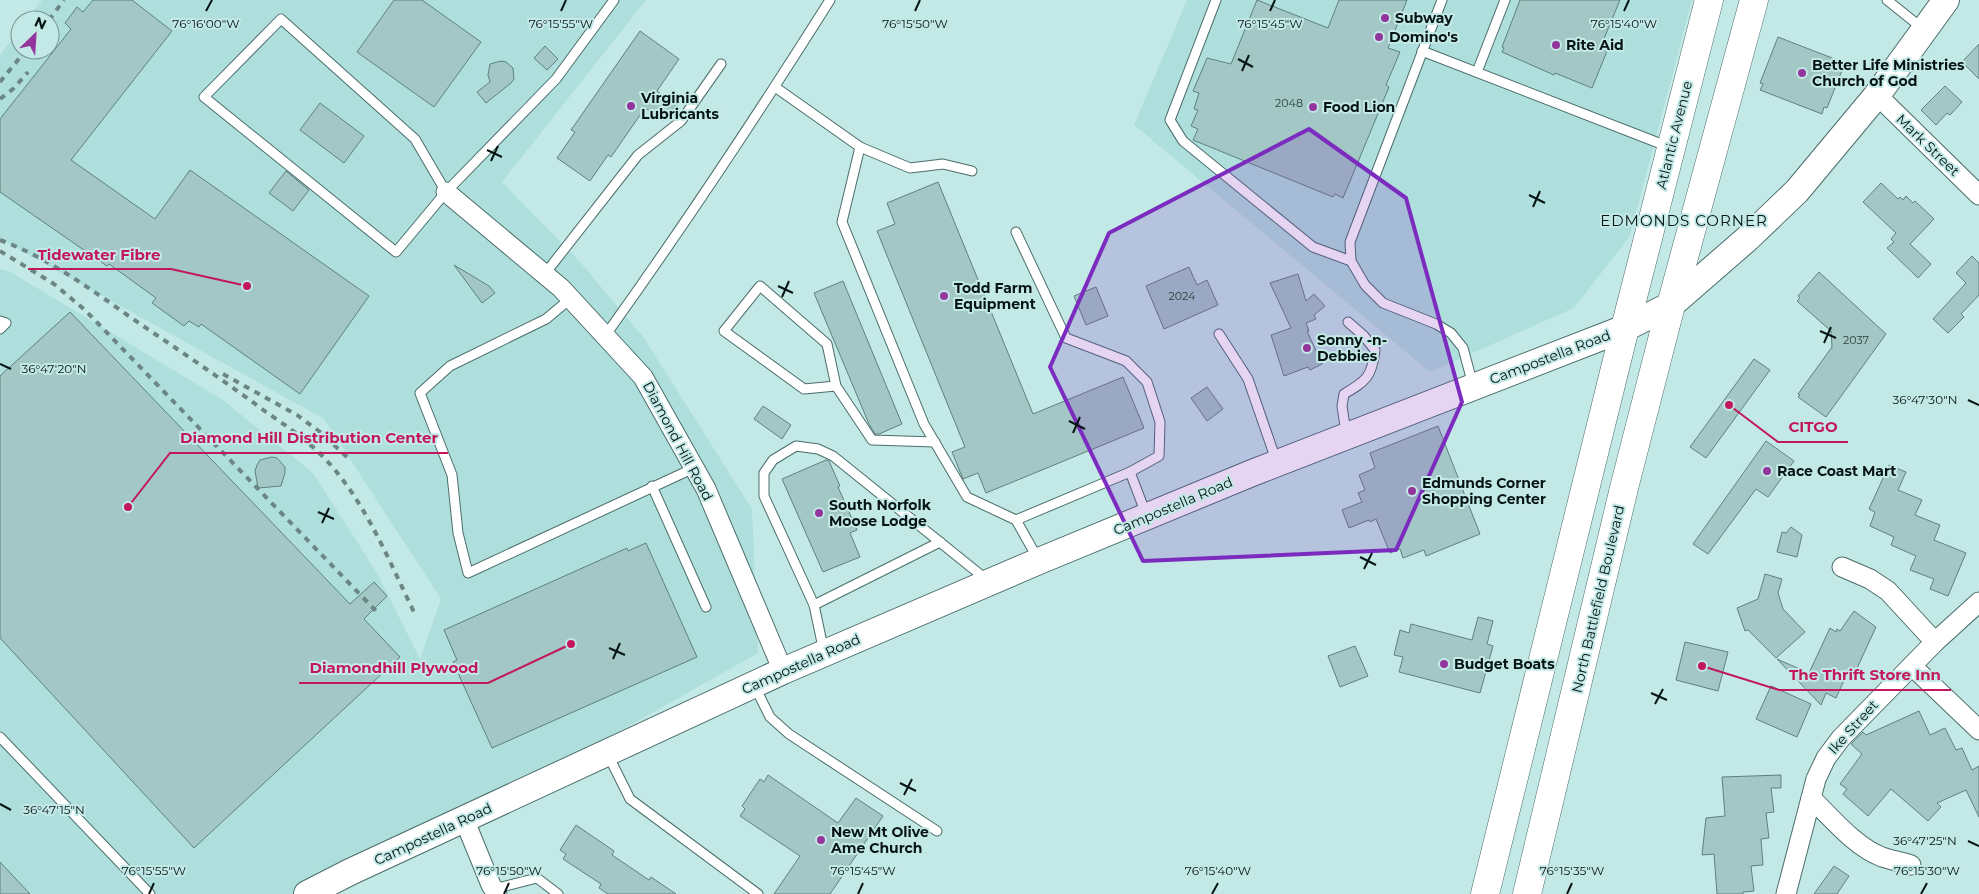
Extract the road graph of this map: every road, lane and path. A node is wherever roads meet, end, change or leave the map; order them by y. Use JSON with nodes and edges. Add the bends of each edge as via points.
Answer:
{"nodes":[{"id":1,"x":614,"y":0,"type":"edge"},
{"id":2,"x":830,"y":0,"type":"edge"},
{"id":3,"x":1216,"y":0,"type":"edge"},
{"id":4,"x":1442,"y":0,"type":"edge"},
{"id":5,"x":1505,"y":0,"type":"edge"},
{"id":6,"x":1708,"y":0,"type":"edge"},
{"id":7,"x":1754,"y":0,"type":"edge"},
{"id":8,"x":1887,"y":0,"type":"edge"},
{"id":9,"x":1946,"y":0,"type":"edge"},
{"id":10,"x":1924,"y":30,"type":"junction"},
{"id":11,"x":1422,"y":51,"type":"junction"},
{"id":12,"x":721,"y":64,"type":"dead end"},
{"id":13,"x":1477,"y":72,"type":"junction"},
{"id":14,"x":775,"y":87,"type":"junction"},
{"id":15,"x":1877,"y":95,"type":"junction"},
{"id":16,"x":860,"y":147,"type":"junction"},
{"id":17,"x":1671,"y":148,"type":"junction"},
{"id":18,"x":972,"y":171,"type":"dead end"},
{"id":19,"x":446,"y":192,"type":"junction"},
{"id":20,"x":1979,"y":194,"type":"edge"},
{"id":21,"x":1016,"y":232,"type":"dead end"},
{"id":22,"x":1351,"y":261,"type":"junction"},
{"id":23,"x":544,"y":275,"type":"junction"},
{"id":24,"x":570,"y":299,"type":"junction"},
{"id":25,"x":1671,"y":305,"type":"junction"},
{"id":26,"x":0,"y":321,"type":"edge"},
{"id":27,"x":1348,"y":322,"type":"dead end"},
{"id":28,"x":1625,"y":328,"type":"junction"},
{"id":29,"x":0,"y":329,"type":"edge"},
{"id":30,"x":1218,"y":334,"type":"dead end"},
{"id":31,"x":605,"y":336,"type":"junction"},
{"id":32,"x":836,"y":386,"type":"junction"},
{"id":33,"x":1474,"y":387,"type":"junction"},
{"id":34,"x":1347,"y":436,"type":"junction"},
{"id":35,"x":935,"y":442,"type":"junction"},
{"id":36,"x":1276,"y":463,"type":"junction"},
{"id":37,"x":694,"y":468,"type":"junction"},
{"id":38,"x":1130,"y":472,"type":"junction"},
{"id":39,"x":652,"y":486,"type":"junction"},
{"id":40,"x":1147,"y":517,"type":"junction"},
{"id":41,"x":1016,"y":520,"type":"junction"},
{"id":42,"x":940,"y":542,"type":"junction"},
{"id":43,"x":1039,"y":561,"type":"junction"},
{"id":44,"x":1842,"y":567,"type":"dead end"},
{"id":45,"x":991,"y":583,"type":"junction"},
{"id":46,"x":1979,"y":602,"type":"edge"},
{"id":47,"x":814,"y":605,"type":"junction"},
{"id":48,"x":706,"y":607,"type":"dead end"},
{"id":49,"x":1935,"y":642,"type":"junction"},
{"id":50,"x":824,"y":654,"type":"junction"},
{"id":51,"x":1912,"y":666,"type":"junction"},
{"id":52,"x":782,"y":671,"type":"junction"},
{"id":53,"x":753,"y":685,"type":"junction"},
{"id":54,"x":1979,"y":730,"type":"edge"},
{"id":55,"x":0,"y":737,"type":"edge"},
{"id":56,"x":607,"y":753,"type":"junction"},
{"id":57,"x":1811,"y":798,"type":"junction"},
{"id":58,"x":464,"y":819,"type":"junction"},
{"id":59,"x":937,"y":831,"type":"dead end"},
{"id":60,"x":1911,"y":865,"type":"dead end"},
{"id":61,"x":496,"y":892,"type":"edge"},
{"id":62,"x":150,"y":894,"type":"edge"},
{"id":63,"x":307,"y":894,"type":"edge"},
{"id":64,"x":558,"y":894,"type":"edge"},
{"id":65,"x":758,"y":894,"type":"edge"},
{"id":66,"x":1485,"y":894,"type":"edge"},
{"id":67,"x":1527,"y":894,"type":"edge"},
{"id":68,"x":1786,"y":894,"type":"edge"}],
"edges":[{"from":1,"to":19,"type":"lane","via":[[556,79]]},
{"from":2,"to":14,"type":"lane"},
{"from":3,"to":22,"type":"lane","via":[[1170,120],[1183,141],[1312,247]]},
{"from":4,"to":11,"type":"lane"},
{"from":5,"to":13,"type":"lane"},
{"from":6,"to":17,"type":"main road","name":"Atlantic Avenue"},
{"from":7,"to":25,"type":"main road"},
{"from":8,"to":10,"type":"lane"},
{"from":9,"to":10,"type":"main road","name":"Campostella Road"},
{"from":10,"to":15,"type":"main road","name":"Campostella Road"},
{"from":11,"to":13,"type":"lane"},
{"from":11,"to":22,"type":"lane","via":[[1350,242]]},
{"from":12,"to":23,"type":"lane","via":[[681,121],[638,155]]},
{"from":13,"to":17,"type":"lane"},
{"from":14,"to":16,"type":"lane"},
{"from":14,"to":31,"type":"lane"},
{"from":15,"to":20,"type":"street","name":"Mark Street"},
{"from":15,"to":25,"type":"main road","name":"Campostella Road","via":[[1797,191]]},
{"from":16,"to":18,"type":"lane","via":[[910,168],[943,164]]},
{"from":16,"to":35,"type":"lane","via":[[842,222],[924,424]]},
{"from":17,"to":28,"type":"main road","name":"Atlantic Avenue"},
{"from":19,"to":19,"type":"lane","via":[[396,252],[204,97],[281,18],[415,138]]},
{"from":19,"to":23,"type":"street","name":"Diamond Hill Road"},
{"from":21,"to":38,"type":"lane","via":[[1066,338],[1126,361],[1147,382],[1160,422],[1159,456]]},
{"from":22,"to":33,"type":"lane","via":[[1365,285],[1383,303],[1451,333],[1463,348]]},
{"from":23,"to":24,"type":"street","name":"Diamond Hill Road"},
{"from":24,"to":31,"type":"street","name":"Diamond Hill Road"},
{"from":24,"to":39,"type":"lane","via":[[546,319],[450,366],[420,393],[452,475],[458,533],[468,573]]},
{"from":25,"to":28,"type":"main road","name":"Campostella Road"},
{"from":25,"to":67,"type":"main road","name":"North Battlefield Boulevard"},
{"from":26,"to":29,"type":"lane","via":[[6,323]]},
{"from":27,"to":34,"type":"lane","via":[[1375,350],[1373,368],[1362,383],[1344,394],[1342,406]]},
{"from":28,"to":33,"type":"main road","name":"Campostella Road"},
{"from":28,"to":66,"type":"main road"},
{"from":30,"to":36,"type":"lane","via":[[1248,379]]},
{"from":31,"to":37,"type":"street","name":"Diamond Hill Road","via":[[643,377]]},
{"from":32,"to":32,"type":"lane","via":[[827,344],[760,286],[724,331],[804,389]]},
{"from":32,"to":35,"type":"lane","via":[[872,440]]},
{"from":33,"to":34,"type":"main road","name":"Campostella Road"},
{"from":34,"to":36,"type":"main road","name":"Campostella Road"},
{"from":35,"to":41,"type":"lane","via":[[967,497]]},
{"from":36,"to":40,"type":"main road","name":"Campostella Road"},
{"from":37,"to":39,"type":"lane"},
{"from":37,"to":52,"type":"street","name":"Diamond Hill Road"},
{"from":38,"to":40,"type":"lane"},
{"from":38,"to":41,"type":"lane"},
{"from":39,"to":48,"type":"lane"},
{"from":40,"to":43,"type":"main road","name":"Campostella Road"},
{"from":41,"to":43,"type":"lane"},
{"from":42,"to":45,"type":"lane"},
{"from":42,"to":47,"type":"lane"},
{"from":42,"to":47,"type":"lane","via":[[833,456],[818,448],[796,446],[769,466],[764,474],[764,496]]},
{"from":43,"to":45,"type":"main road","name":"Campostella Road"},
{"from":44,"to":49,"type":"street","via":[[1888,591]]},
{"from":45,"to":50,"type":"main road","name":"Campostella Road"},
{"from":46,"to":49,"type":"street","name":"Ike Street"},
{"from":47,"to":50,"type":"lane"},
{"from":49,"to":51,"type":"street","name":"Ike Street"},
{"from":50,"to":52,"type":"main road","name":"Campostella Road"},
{"from":51,"to":54,"type":"street"},
{"from":51,"to":57,"type":"street","name":"Ike Street","via":[[1832,748],[1820,768]]},
{"from":52,"to":53,"type":"main road","name":"Campostella Road"},
{"from":53,"to":56,"type":"main road","name":"Campostella Road"},
{"from":53,"to":59,"type":"lane","via":[[770,717],[789,734]]},
{"from":55,"to":62,"type":"lane"},
{"from":56,"to":58,"type":"main road","name":"Campostella Road"},
{"from":56,"to":65,"type":"lane","via":[[630,799]]},
{"from":57,"to":60,"type":"street","via":[[1868,850]]},
{"from":57,"to":68,"type":"street","name":"Ike Street"},
{"from":58,"to":61,"type":"street"},
{"from":58,"to":63,"type":"main road","name":"Campostella Road"},
{"from":61,"to":64,"type":"lane","via":[[537,878]]}]}
